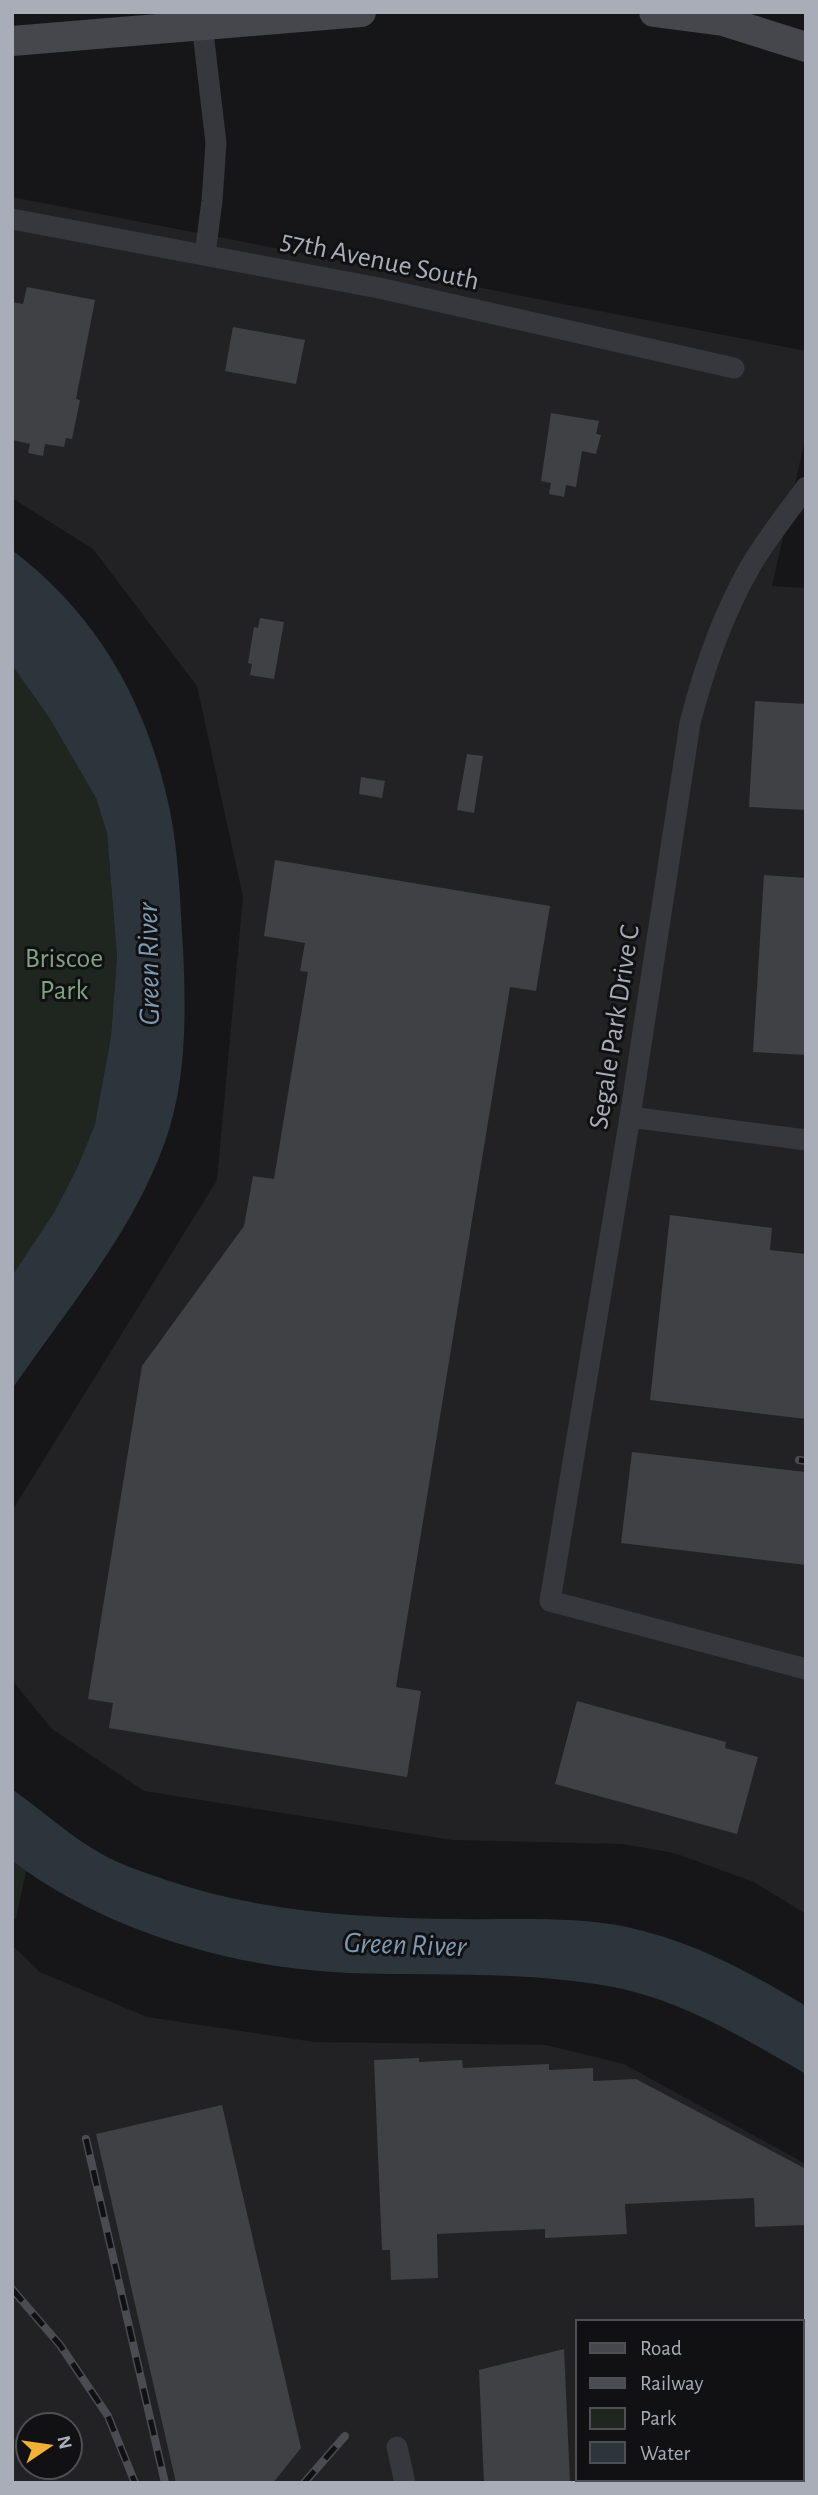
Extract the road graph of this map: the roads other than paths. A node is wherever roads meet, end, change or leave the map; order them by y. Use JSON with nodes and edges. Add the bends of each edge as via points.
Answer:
{"nodes":[{"id":1,"x":361,"y":12,"type":"edge"},
{"id":2,"x":654,"y":12,"type":"edge"},
{"id":3,"x":202,"y":24,"type":"junction"},
{"id":4,"x":13,"y":39,"type":"edge"},
{"id":5,"x":806,"y":47,"type":"edge"},
{"id":6,"x":12,"y":219,"type":"edge"},
{"id":7,"x":205,"y":254,"type":"junction"},
{"id":8,"x":734,"y":368,"type":"dead end"},
{"id":9,"x":806,"y":487,"type":"edge"},
{"id":10,"x":630,"y":1117,"type":"junction"},
{"id":11,"x":806,"y":1140,"type":"edge"},
{"id":12,"x":806,"y":1669,"type":"edge"},
{"id":13,"x":397,"y":2447,"type":"dead end"},
{"id":14,"x":405,"y":2483,"type":"edge"}],
"edges":[{"from":1,"to":3,"type":"main road"},
{"from":2,"to":5,"type":"main road","via":[[723,21]]},
{"from":3,"to":4,"type":"main road"},
{"from":3,"to":7,"type":"street","via":[[216,143]]},
{"from":6,"to":7,"type":"street","name":"57th Avenue South"},
{"from":7,"to":8,"type":"street","name":"57th Avenue South"},
{"from":9,"to":10,"type":"street","name":"Segale Park Drive C","via":[[751,565],[703,671],[690,723]]},
{"from":10,"to":11,"type":"street"},
{"from":10,"to":12,"type":"street","name":"Segale Park Drive C","via":[[550,1601]]},
{"from":13,"to":14,"type":"street"}]}
